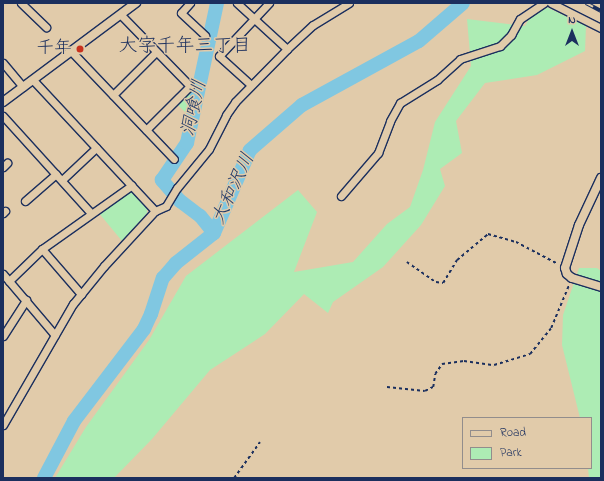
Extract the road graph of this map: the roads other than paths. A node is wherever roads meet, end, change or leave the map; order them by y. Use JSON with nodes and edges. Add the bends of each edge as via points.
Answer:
{"nodes":[{"id":1,"x":21,"y":3,"type":"edge"},
{"id":2,"x":136,"y":3,"type":"edge"},
{"id":3,"x":190,"y":3,"type":"edge"},
{"id":4,"x":237,"y":3,"type":"edge"},
{"id":5,"x":269,"y":3,"type":"edge"},
{"id":6,"x":349,"y":3,"type":"edge"},
{"id":7,"x":544,"y":3,"type":"edge"},
{"id":8,"x":551,"y":3,"type":"edge"},
{"id":9,"x":121,"y":15,"type":"junction"},
{"id":10,"x":255,"y":18,"type":"junction"},
{"id":11,"x":46,"y":27,"type":"dead end"},
{"id":12,"x":601,"y":28,"type":"edge"},
{"id":13,"x":206,"y":35,"type":"dead end"},
{"id":14,"x":286,"y":49,"type":"junction"},
{"id":15,"x":71,"y":51,"type":"junction"},
{"id":16,"x":156,"y":52,"type":"junction"},
{"id":17,"x":3,"y":63,"type":"edge"},
{"id":18,"x":33,"y":80,"type":"junction"},
{"id":19,"x":251,"y":85,"type":"junction"},
{"id":20,"x":23,"y":87,"type":"junction"},
{"id":21,"x":114,"y":95,"type":"junction"},
{"id":22,"x":3,"y":102,"type":"edge"},
{"id":23,"x":3,"y":116,"type":"edge"},
{"id":24,"x":146,"y":130,"type":"junction"},
{"id":25,"x":96,"y":148,"type":"junction"},
{"id":26,"x":174,"y":159,"type":"dead end"},
{"id":27,"x":56,"y":174,"type":"junction"},
{"id":28,"x":601,"y":178,"type":"edge"},
{"id":29,"x":62,"y":180,"type":"junction"},
{"id":30,"x":132,"y":185,"type":"junction"},
{"id":31,"x":341,"y":196,"type":"dead end"},
{"id":32,"x":25,"y":201,"type":"dead end"},
{"id":33,"x":156,"y":211,"type":"junction"},
{"id":34,"x":91,"y":213,"type":"junction"},
{"id":35,"x":42,"y":249,"type":"junction"},
{"id":36,"x":3,"y":274,"type":"edge"},
{"id":37,"x":9,"y":281,"type":"junction"},
{"id":38,"x":601,"y":287,"type":"edge"},
{"id":39,"x":81,"y":294,"type":"junction"},
{"id":40,"x":26,"y":300,"type":"junction"},
{"id":41,"x":55,"y":335,"type":"junction"},
{"id":42,"x":3,"y":336,"type":"edge"},
{"id":43,"x":3,"y":425,"type":"edge"}],
"edges":[{"from":1,"to":11,"type":"street"},
{"from":2,"to":9,"type":"street"},
{"from":3,"to":13,"type":"street","via":[[182,13]]},
{"from":4,"to":10,"type":"street"},
{"from":5,"to":10,"type":"street"},
{"from":6,"to":14,"type":"street","via":[[312,25]]},
{"from":7,"to":31,"type":"street","via":[[520,19],[511,35],[500,46],[460,59],[437,80],[400,103],[378,153]]},
{"from":8,"to":12,"type":"street"},
{"from":9,"to":15,"type":"street"},
{"from":9,"to":16,"type":"street"},
{"from":10,"to":14,"type":"street"},
{"from":10,"to":19,"type":"street","via":[[219,56]]},
{"from":14,"to":19,"type":"street"},
{"from":15,"to":18,"type":"street"},
{"from":15,"to":21,"type":"street"},
{"from":16,"to":21,"type":"street"},
{"from":16,"to":24,"type":"street","via":[[190,86]]},
{"from":17,"to":20,"type":"street"},
{"from":18,"to":20,"type":"street"},
{"from":18,"to":25,"type":"street"},
{"from":19,"to":33,"type":"street","via":[[226,115],[209,149],[177,188],[166,206]]},
{"from":20,"to":22,"type":"street"},
{"from":21,"to":24,"type":"street"},
{"from":23,"to":27,"type":"street"},
{"from":24,"to":26,"type":"street"},
{"from":25,"to":29,"type":"street"},
{"from":25,"to":30,"type":"street"},
{"from":27,"to":29,"type":"street"},
{"from":27,"to":32,"type":"street"},
{"from":28,"to":38,"type":"street","via":[[579,225],[565,268],[572,278]]},
{"from":29,"to":34,"type":"street"},
{"from":30,"to":33,"type":"street"},
{"from":30,"to":34,"type":"street"},
{"from":33,"to":39,"type":"street"},
{"from":34,"to":35,"type":"street"},
{"from":35,"to":37,"type":"street"},
{"from":35,"to":39,"type":"street"},
{"from":36,"to":37,"type":"street"},
{"from":37,"to":40,"type":"street"},
{"from":39,"to":41,"type":"street"},
{"from":40,"to":41,"type":"street"},
{"from":40,"to":42,"type":"street"},
{"from":41,"to":43,"type":"street"}]}
